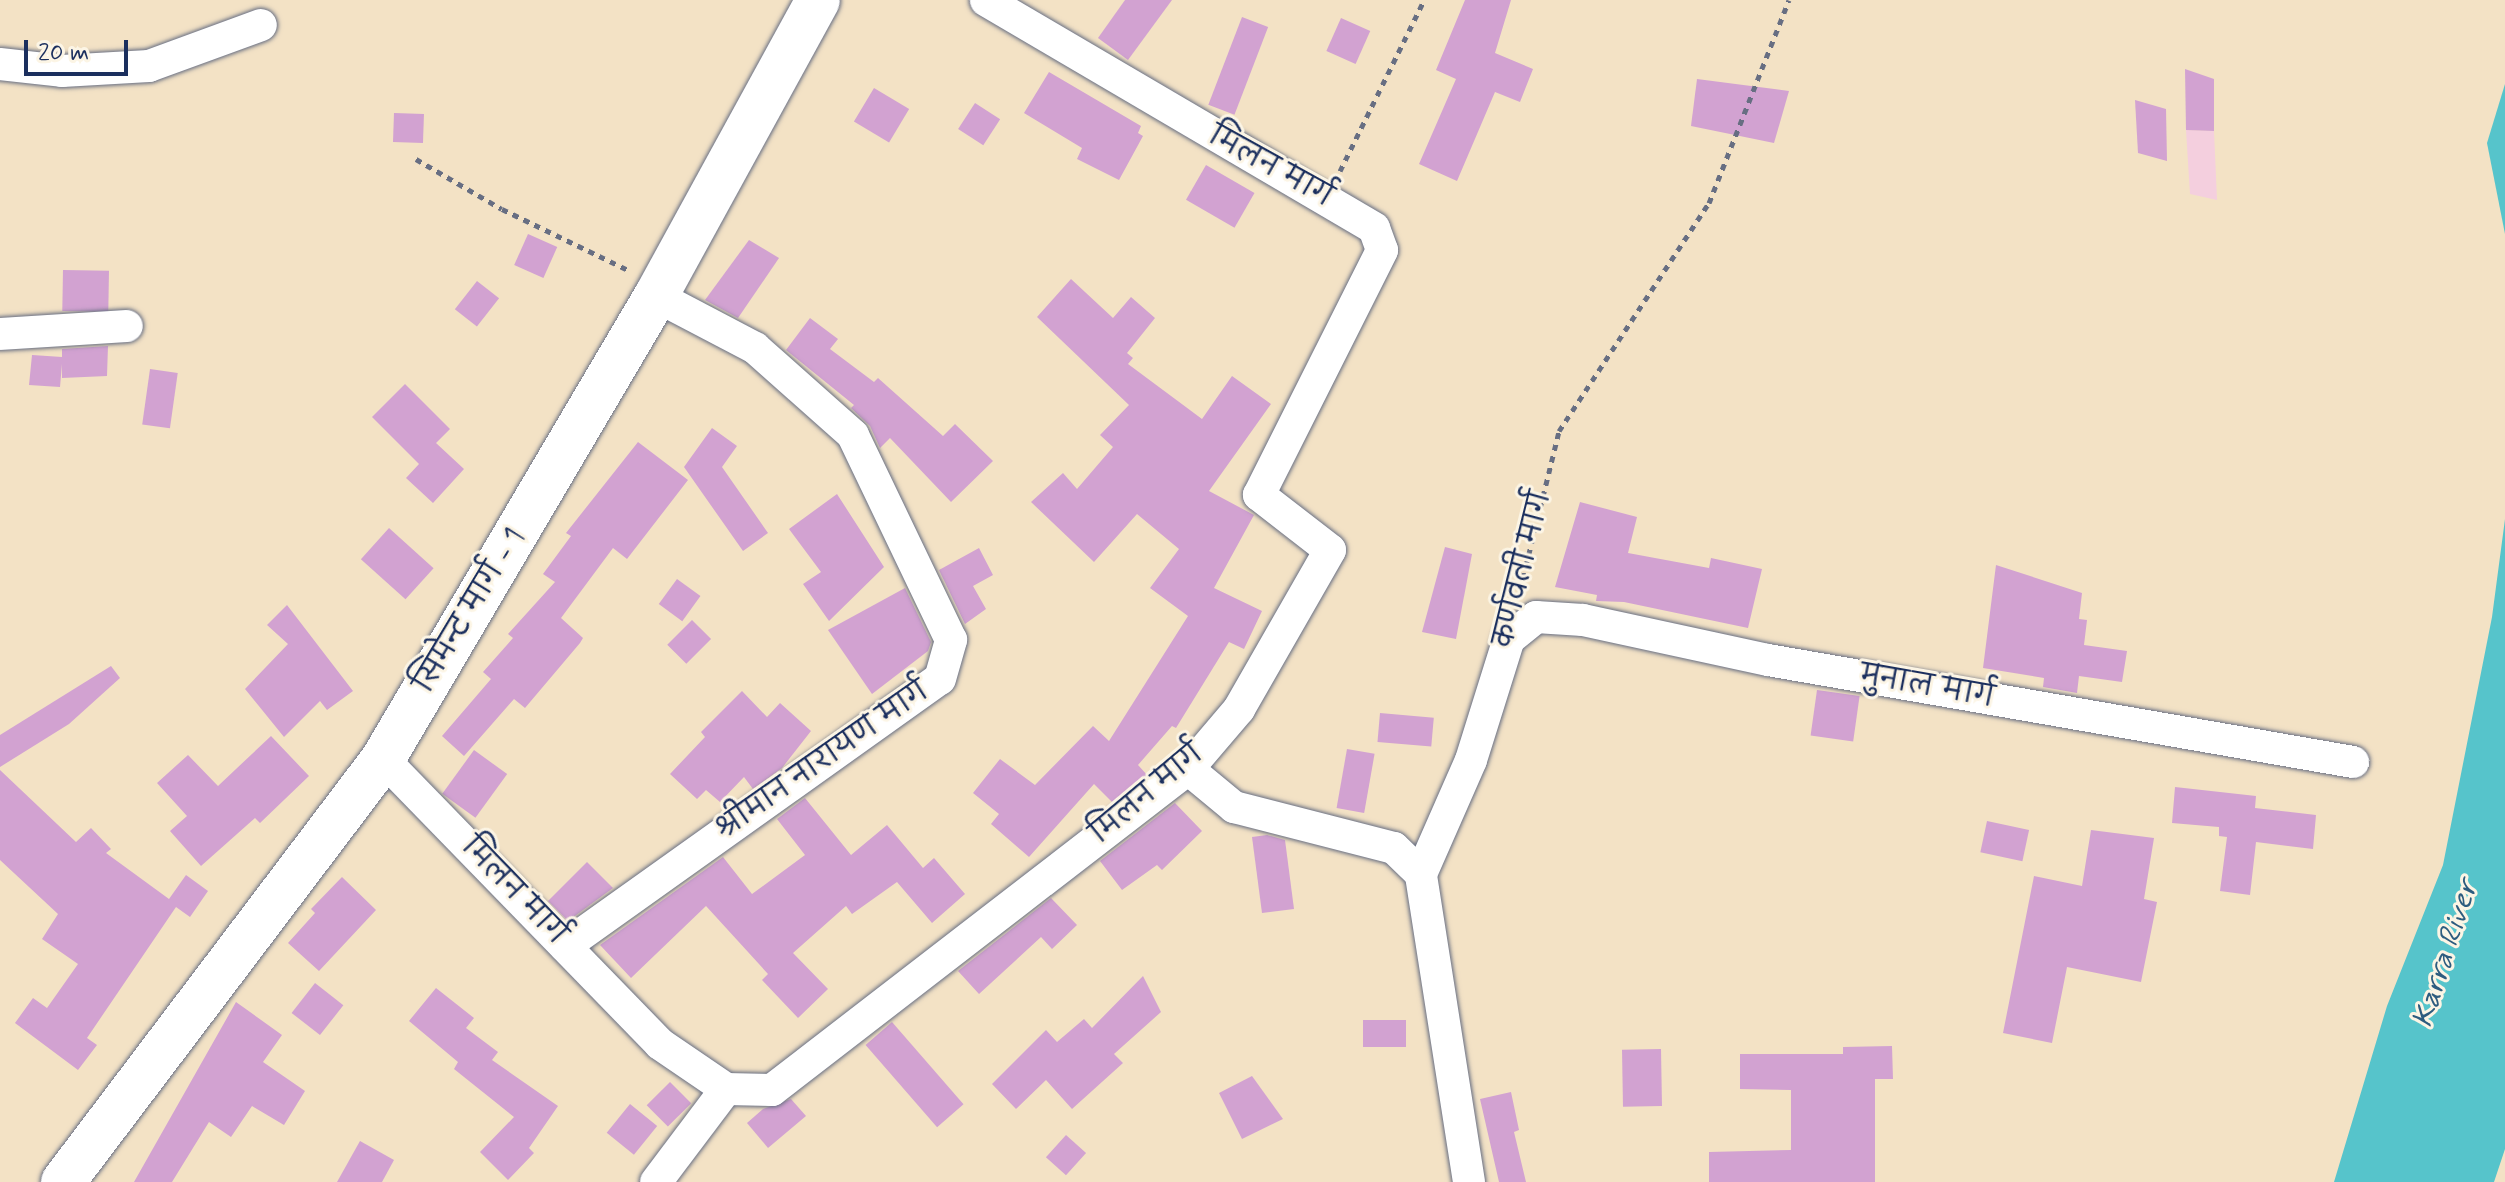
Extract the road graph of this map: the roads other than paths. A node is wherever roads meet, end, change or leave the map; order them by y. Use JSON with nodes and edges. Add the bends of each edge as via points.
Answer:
{"nodes":[{"id":1,"x":818,"y":0,"type":"edge"},
{"id":2,"x":986,"y":0,"type":"edge"},
{"id":3,"x":261,"y":25,"type":"dead end"},
{"id":4,"x":0,"y":64,"type":"edge"},
{"id":5,"x":659,"y":291,"type":"junction"},
{"id":6,"x":127,"y":326,"type":"dead end"},
{"id":7,"x":0,"y":334,"type":"edge"},
{"id":8,"x":1509,"y":639,"type":"joint"},
{"id":9,"x":383,"y":759,"type":"junction"},
{"id":10,"x":2353,"y":762,"type":"dead end"},
{"id":11,"x":1188,"y":769,"type":"junction"},
{"id":12,"x":1421,"y":874,"type":"junction"},
{"id":13,"x":565,"y":946,"type":"junction"},
{"id":14,"x":726,"y":1089,"type":"junction"},
{"id":15,"x":63,"y":1182,"type":"edge"},
{"id":16,"x":656,"y":1182,"type":"edge"},
{"id":17,"x":1469,"y":1182,"type":"edge"}],
"edges":[{"from":1,"to":5,"type":"street","name":"सिमेन्ट मार्ग - 1"},
{"from":2,"to":11,"type":"street","name":"मिलन मार्ग","via":[[1374,228],[1382,250],[1259,495],[1330,550],[1239,709]]},
{"from":3,"to":4,"type":"street","via":[[149,66],[62,71]]},
{"from":5,"to":9,"type":"street","name":"सिमेन्ट मार्ग - 1"},
{"from":5,"to":13,"type":"street","name":"श्रीमान नारायण मार्ग","via":[[755,348],[853,435],[951,640],[940,679]]},
{"from":6,"to":7,"type":"street"},
{"from":8,"to":10,"type":"street","name":"मुनाल मार्ग","via":[[1536,617],[1583,620],[1768,660]]},
{"from":8,"to":12,"type":"street","name":"कर्णवती मार्ग","via":[[1471,760]]},
{"from":9,"to":13,"type":"street","name":"मिलन मार्ग"},
{"from":9,"to":15,"type":"street","name":"सिमेन्ट मार्ग - 1"},
{"from":11,"to":12,"type":"street","via":[[1234,807],[1394,848]]},
{"from":11,"to":14,"type":"street","name":"मिलन मार्ग","via":[[772,1090]]},
{"from":12,"to":17,"type":"street"},
{"from":13,"to":14,"type":"street","name":"मिलन मार्ग","via":[[660,1044]]},
{"from":14,"to":16,"type":"street"}]}
